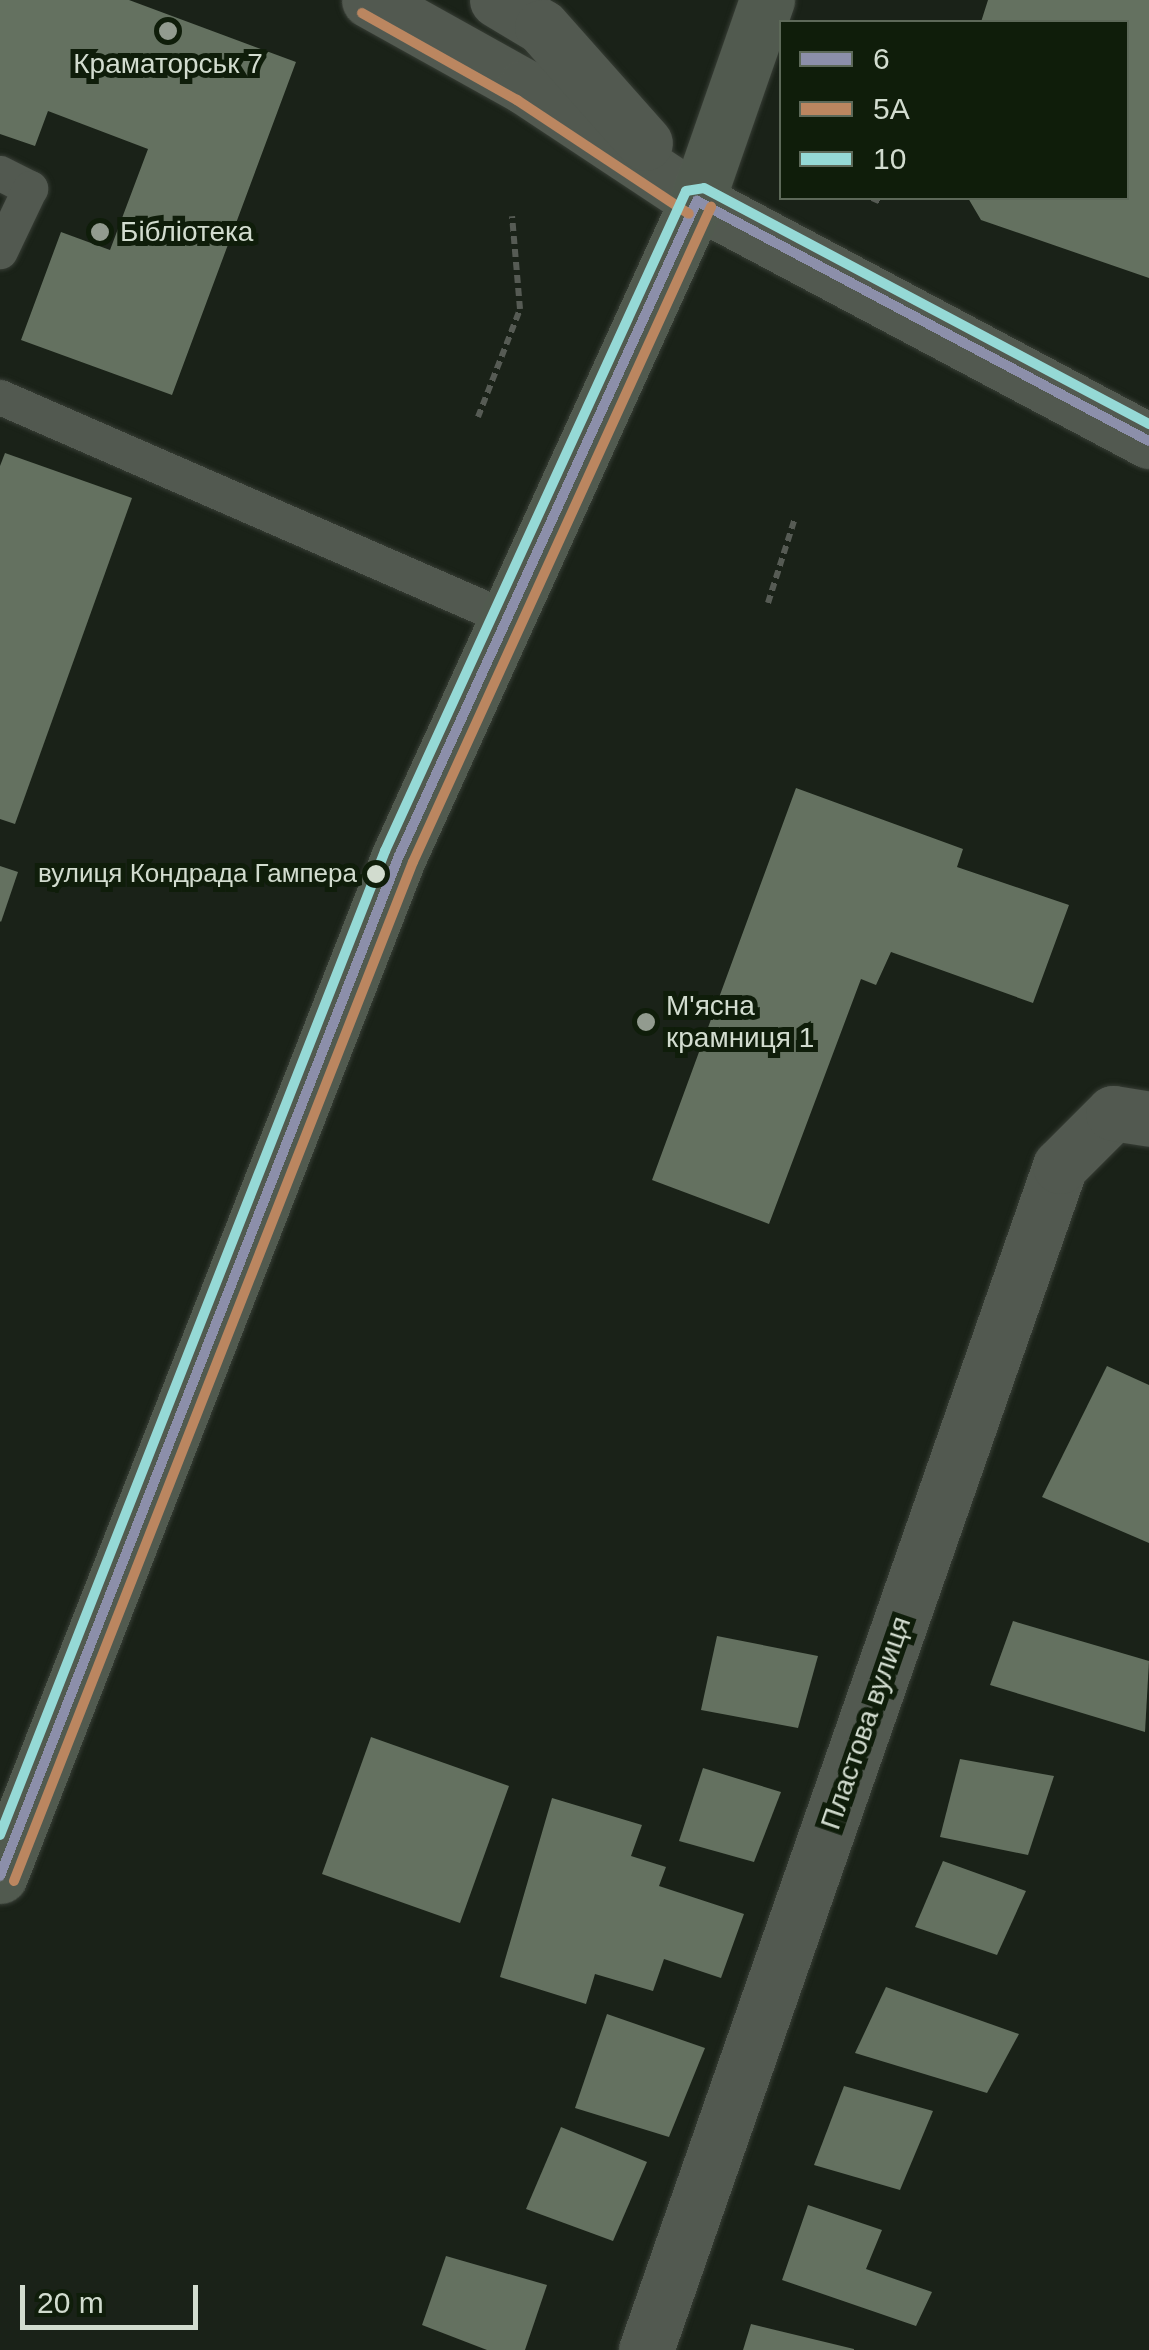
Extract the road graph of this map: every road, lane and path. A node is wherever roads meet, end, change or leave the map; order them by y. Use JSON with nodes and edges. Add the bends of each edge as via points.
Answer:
{"nodes":[{"id":1,"x":369,"y":0,"type":"edge"},
{"id":2,"x":497,"y":0,"type":"edge"},
{"id":3,"x":767,"y":0,"type":"edge"},
{"id":4,"x":0,"y":173,"type":"edge"},
{"id":5,"x":878,"y":200,"type":"edge"},
{"id":6,"x":697,"y":201,"type":"junction"},
{"id":7,"x":883,"y":202,"type":"dead end"},
{"id":8,"x":512,"y":216,"type":"dead end"},
{"id":9,"x":0,"y":250,"type":"edge"},
{"id":10,"x":0,"y":397,"type":"edge"},
{"id":11,"x":478,"y":417,"type":"dead end"},
{"id":12,"x":1149,"y":441,"type":"edge"},
{"id":13,"x":794,"y":518,"type":"dead end"},
{"id":14,"x":768,"y":603,"type":"dead end"},
{"id":15,"x":508,"y":618,"type":"junction"},
{"id":16,"x":1131,"y":1116,"type":"edge"},
{"id":17,"x":0,"y":1876,"type":"edge"},
{"id":18,"x":646,"y":2350,"type":"edge"}],
"edges":[{"from":1,"to":6,"type":"street","via":[[525,87]]},
{"from":2,"to":6,"type":"street","via":[[542,27]]},
{"from":3,"to":6,"type":"main road"},
{"from":4,"to":9,"type":"lane","via":[[30,188]]},
{"from":5,"to":7,"type":"path"},
{"from":6,"to":12,"type":"street"},
{"from":6,"to":15,"type":"main road"},
{"from":8,"to":11,"type":"path","via":[[520,310]]},
{"from":10,"to":15,"type":"lane"},
{"from":13,"to":14,"type":"path"},
{"from":15,"to":17,"type":"main road","via":[[399,856]]},
{"from":16,"to":18,"type":"street","name":"Пластова вулиця","via":[[1060,1166]]}]}
